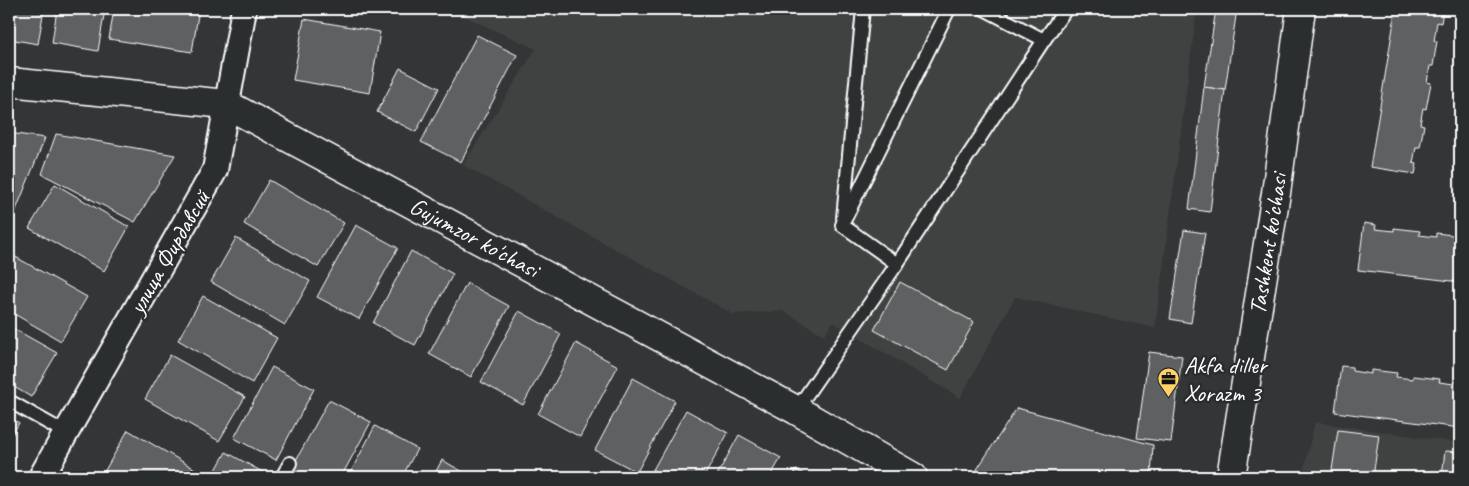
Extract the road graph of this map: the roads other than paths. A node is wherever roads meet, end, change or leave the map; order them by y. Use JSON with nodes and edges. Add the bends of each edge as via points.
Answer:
{"nodes":[{"id":1,"x":244,"y":9,"type":"edge"},
{"id":2,"x":863,"y":9,"type":"edge"},
{"id":3,"x":949,"y":9,"type":"edge"},
{"id":4,"x":984,"y":9,"type":"edge"},
{"id":5,"x":1066,"y":9,"type":"edge"},
{"id":6,"x":1301,"y":9,"type":"edge"},
{"id":7,"x":1044,"y":40,"type":"junction"},
{"id":8,"x":9,"y":82,"type":"edge"},
{"id":9,"x":226,"y":104,"type":"junction"},
{"id":10,"x":842,"y":225,"type":"junction"},
{"id":11,"x":897,"y":264,"type":"junction"},
{"id":12,"x":9,"y":401,"type":"edge"},
{"id":13,"x":796,"y":410,"type":"junction"},
{"id":14,"x":66,"y":433,"type":"junction"},
{"id":15,"x":290,"y":463,"type":"dead end"},
{"id":16,"x":43,"y":477,"type":"edge"},
{"id":17,"x":282,"y":477,"type":"edge"},
{"id":18,"x":913,"y":477,"type":"edge"},
{"id":19,"x":1231,"y":477,"type":"edge"}],
"edges":[{"from":1,"to":9,"type":"street","name":"улица Фирдавсий"},
{"from":2,"to":10,"type":"lane"},
{"from":3,"to":10,"type":"lane"},
{"from":4,"to":7,"type":"lane"},
{"from":5,"to":7,"type":"lane"},
{"from":6,"to":19,"type":"street","name":"Tashkent ko'chasi"},
{"from":7,"to":11,"type":"lane"},
{"from":8,"to":9,"type":"street","name":"Gujumzor ko'chasi"},
{"from":9,"to":13,"type":"street","name":"Gujumzor ko'chasi"},
{"from":9,"to":14,"type":"street","name":"улица Фирдавсий","via":[[215,170]]},
{"from":10,"to":11,"type":"lane"},
{"from":11,"to":13,"type":"lane"},
{"from":12,"to":14,"type":"lane"},
{"from":13,"to":18,"type":"street","name":"Gujumzor ko'chasi"},
{"from":14,"to":16,"type":"street","name":"улица Фирдавсий"},
{"from":15,"to":17,"type":"lane"}]}
